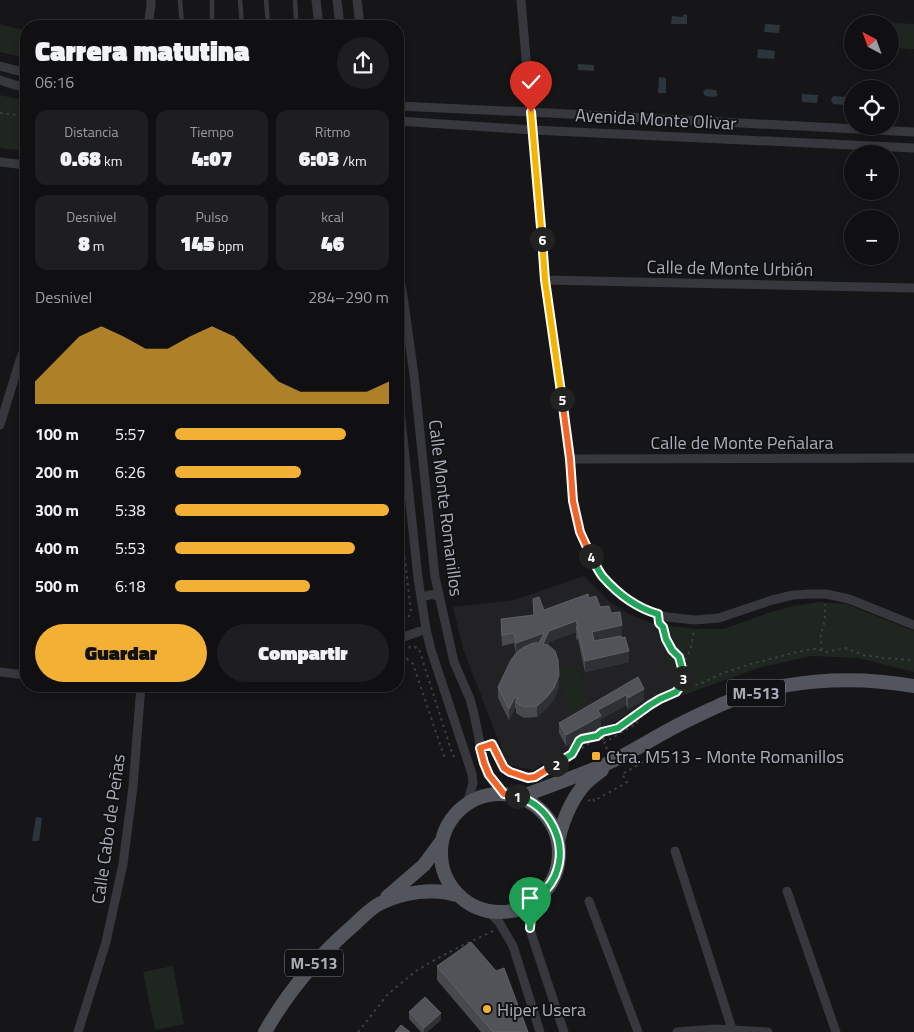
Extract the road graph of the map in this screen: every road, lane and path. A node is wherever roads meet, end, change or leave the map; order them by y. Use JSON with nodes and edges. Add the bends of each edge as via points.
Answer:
{"nodes":[{"id":1,"x":151,"y":0,"type":"edge"},
{"id":2,"x":180,"y":0,"type":"edge"},
{"id":3,"x":212,"y":0,"type":"edge"},
{"id":4,"x":240,"y":0,"type":"edge"},
{"id":5,"x":266,"y":0,"type":"edge"},
{"id":6,"x":295,"y":0,"type":"edge"},
{"id":7,"x":316,"y":0,"type":"edge"},
{"id":8,"x":337,"y":0,"type":"edge"},
{"id":9,"x":357,"y":0,"type":"edge"},
{"id":10,"x":521,"y":0,"type":"edge"},
{"id":11,"x":149,"y":20,"type":"edge"},
{"id":12,"x":182,"y":20,"type":"edge"},
{"id":13,"x":212,"y":20,"type":"edge"},
{"id":14,"x":242,"y":20,"type":"edge"},
{"id":15,"x":268,"y":20,"type":"edge"},
{"id":16,"x":295,"y":20,"type":"edge"},
{"id":17,"x":318,"y":20,"type":"edge"},
{"id":18,"x":339,"y":20,"type":"edge"},
{"id":19,"x":359,"y":20,"type":"edge"},
{"id":20,"x":0,"y":66,"type":"edge"},
{"id":21,"x":20,"y":71,"type":"edge"},
{"id":22,"x":0,"y":80,"type":"edge"},
{"id":23,"x":20,"y":86,"type":"edge"},
{"id":24,"x":404,"y":106,"type":"edge"},
{"id":25,"x":531,"y":112,"type":"junction"},
{"id":26,"x":0,"y":113,"type":"edge"},
{"id":27,"x":20,"y":115,"type":"edge"},
{"id":28,"x":404,"y":121,"type":"edge"},
{"id":29,"x":794,"y":125,"type":"junction"},
{"id":30,"x":822,"y":127,"type":"junction"},
{"id":31,"x":533,"y":130,"type":"junction"},
{"id":32,"x":914,"y":132,"type":"edge"},
{"id":33,"x":793,"y":142,"type":"junction"},
{"id":34,"x":821,"y":143,"type":"junction"},
{"id":35,"x":914,"y":148,"type":"edge"},
{"id":36,"x":0,"y":162,"type":"edge"},
{"id":37,"x":20,"y":164,"type":"edge"},
{"id":38,"x":545,"y":280,"type":"junction"},
{"id":39,"x":914,"y":288,"type":"edge"},
{"id":40,"x":404,"y":303,"type":"edge"},
{"id":41,"x":20,"y":360,"type":"edge"},
{"id":42,"x":0,"y":425,"type":"edge"},
{"id":43,"x":404,"y":448,"type":"edge"},
{"id":44,"x":914,"y":458,"type":"edge"},
{"id":45,"x":570,"y":459,"type":"junction"},
{"id":46,"x":826,"y":594,"type":"junction"},
{"id":47,"x":421,"y":598,"type":"junction"},
{"id":48,"x":440,"y":599,"type":"junction"},
{"id":49,"x":658,"y":614,"type":"junction"},
{"id":50,"x":694,"y":620,"type":"junction"},
{"id":51,"x":914,"y":625,"type":"edge"},
{"id":52,"x":426,"y":629,"type":"junction"},
{"id":53,"x":404,"y":640,"type":"edge"},
{"id":54,"x":821,"y":650,"type":"junction"},
{"id":55,"x":404,"y":656,"type":"edge"},
{"id":56,"x":914,"y":660,"type":"edge"},
{"id":57,"x":454,"y":662,"type":"junction"},
{"id":58,"x":437,"y":668,"type":"junction"},
{"id":59,"x":682,"y":668,"type":"junction"},
{"id":60,"x":0,"y":672,"type":"edge"},
{"id":61,"x":20,"y":674,"type":"edge"},
{"id":62,"x":914,"y":686,"type":"edge"},
{"id":63,"x":140,"y":692,"type":"edge"},
{"id":64,"x":676,"y":692,"type":"junction"},
{"id":65,"x":480,"y":748,"type":"junction"},
{"id":66,"x":445,"y":759,"type":"dead end"},
{"id":67,"x":612,"y":762,"type":"junction"},
{"id":68,"x":504,"y":794,"type":"junction"},
{"id":69,"x":520,"y":797,"type":"junction"},
{"id":70,"x":467,"y":804,"type":"junction"},
{"id":71,"x":443,"y":839,"type":"junction"},
{"id":72,"x":558,"y":841,"type":"junction"},
{"id":73,"x":675,"y":851,"type":"dead end"},
{"id":74,"x":787,"y":891,"type":"dead end"},
{"id":75,"x":460,"y":896,"type":"junction"},
{"id":76,"x":589,"y":901,"type":"dead end"},
{"id":77,"x":532,"y":902,"type":"junction"},
{"id":78,"x":376,"y":906,"type":"junction"},
{"id":79,"x":488,"y":911,"type":"junction"},
{"id":80,"x":493,"y":932,"type":"dead end"},
{"id":81,"x":732,"y":1029,"type":"junction"},
{"id":82,"x":78,"y":1032,"type":"edge"},
{"id":83,"x":265,"y":1032,"type":"edge"},
{"id":84,"x":358,"y":1032,"type":"edge"},
{"id":85,"x":540,"y":1032,"type":"edge"},
{"id":86,"x":564,"y":1032,"type":"edge"},
{"id":87,"x":638,"y":1032,"type":"edge"},
{"id":88,"x":677,"y":1032,"type":"edge"},
{"id":89,"x":768,"y":1032,"type":"edge"},
{"id":90,"x":836,"y":1032,"type":"edge"}],
"edges":[{"from":1,"to":11,"type":"street"},
{"from":2,"to":12,"type":"lane"},
{"from":3,"to":13,"type":"lane"},
{"from":4,"to":14,"type":"lane"},
{"from":5,"to":15,"type":"lane"},
{"from":6,"to":16,"type":"lane"},
{"from":7,"to":17,"type":"street"},
{"from":8,"to":18,"type":"street"},
{"from":9,"to":19,"type":"street"},
{"from":10,"to":25,"type":"street"},
{"from":20,"to":21,"type":"street"},
{"from":22,"to":23,"type":"street"},
{"from":24,"to":25,"type":"street","name":"Avenida Monte Olivar"},
{"from":25,"to":29,"type":"street","name":"Avenida Monte Olivar"},
{"from":25,"to":31,"type":"street"},
{"from":26,"to":27,"type":"path"},
{"from":28,"to":31,"type":"street","name":"Avenida Monte Olivar"},
{"from":29,"to":30,"type":"street","name":"Avenida Monte Olivar"},
{"from":29,"to":33,"type":"street"},
{"from":30,"to":32,"type":"street","name":"Avenida Monte Olivar"},
{"from":30,"to":34,"type":"street"},
{"from":31,"to":33,"type":"street","name":"Avenida Monte Olivar"},
{"from":31,"to":38,"type":"street"},
{"from":33,"to":34,"type":"street","name":"Avenida Monte Olivar"},
{"from":34,"to":35,"type":"street","name":"Avenida Monte Olivar"},
{"from":36,"to":37,"type":"street"},
{"from":38,"to":39,"type":"street","name":"Calle de Monte Urbión"},
{"from":38,"to":45,"type":"street"},
{"from":40,"to":48,"type":"street","name":"Calle Monte Romanillos"},
{"from":41,"to":42,"type":"street"},
{"from":43,"to":47,"type":"street","name":"Calle Monte Romanillos"},
{"from":44,"to":45,"type":"street","name":"Calle de Monte Peñalara"},
{"from":45,"to":49,"type":"street","via":[[573,501],[580,532],[602,576],[624,597]]},
{"from":46,"to":50,"type":"street","via":[[793,595],[719,618]]},
{"from":46,"to":51,"type":"street","via":[[848,599]]},
{"from":46,"to":54,"type":"path"},
{"from":47,"to":48,"type":"street","via":[[433,595]]},
{"from":47,"to":52,"type":"street","name":"Calle Monte Romanillos"},
{"from":48,"to":57,"type":"street","name":"Calle Monte Romanillos"},
{"from":49,"to":50,"type":"street"},
{"from":49,"to":59,"type":"path","via":[[666,639],[679,657]]},
{"from":50,"to":59,"type":"path","via":[[693,641]]},
{"from":52,"to":53,"type":"street"},
{"from":52,"to":58,"type":"street","name":"Calle Monte Romanillos"},
{"from":54,"to":56,"type":"path","via":[[845,648],[866,656]]},
{"from":54,"to":64,"type":"path","via":[[796,652],[752,664]]},
{"from":55,"to":66,"type":"path","via":[[413,664]]},
{"from":57,"to":58,"type":"street","via":[[448,670]]},
{"from":57,"to":65,"type":"street","name":"Calle Monte Romanillos","via":[[470,700]]},
{"from":58,"to":70,"type":"street","name":"Calle Monte Romanillos","via":[[472,774]]},
{"from":59,"to":64,"type":"path","via":[[682,684]]},
{"from":60,"to":61,"type":"street"},
{"from":62,"to":67,"type":"main road","number":"M-513","via":[[827,680],[749,695],[690,719]]},
{"from":63,"to":82,"type":"street","name":"Calle Cabo de Peñas","via":[[133,787],[123,864],[106,942]]},
{"from":64,"to":65,"type":"path","via":[[650,705],[618,728],[582,739],[572,754],[535,777],[528,778],[504,768],[492,744]]},
{"from":65,"to":68,"type":"street","name":"Calle Monte Romanillos","via":[[489,775]]},
{"from":67,"to":69,"type":"main road","number":"M-513"},
{"from":67,"to":72,"type":"main road","number":"M-513","via":[[586,783],[574,799]]},
{"from":68,"to":69,"type":"main road"},
{"from":68,"to":70,"type":"main road","via":[[485,796]]},
{"from":69,"to":72,"type":"main road","via":[[545,814]]},
{"from":70,"to":71,"type":"main road","via":[[452,819]]},
{"from":71,"to":75,"type":"main road","via":[[444,870]]},
{"from":71,"to":78,"type":"main road","via":[[424,866]]},
{"from":72,"to":77,"type":"main road","via":[[560,853],[555,876],[542,895]]},
{"from":73,"to":81,"type":"street"},
{"from":74,"to":90,"type":"street"},
{"from":75,"to":78,"type":"main road","number":"M-513","via":[[419,892]]},
{"from":75,"to":79,"type":"main road","via":[[473,906]]},
{"from":76,"to":87,"type":"street"},
{"from":77,"to":79,"type":"main road","via":[[511,911]]},
{"from":77,"to":86,"type":"street","via":[[530,928]]},
{"from":78,"to":83,"type":"main road","number":"M-513","via":[[318,959],[292,990]]},
{"from":79,"to":85,"type":"street","via":[[500,922],[513,946]]},
{"from":80,"to":84,"type":"path","via":[[416,971],[388,994]]},
{"from":81,"to":88,"type":"street"},
{"from":81,"to":89,"type":"street"}]}
